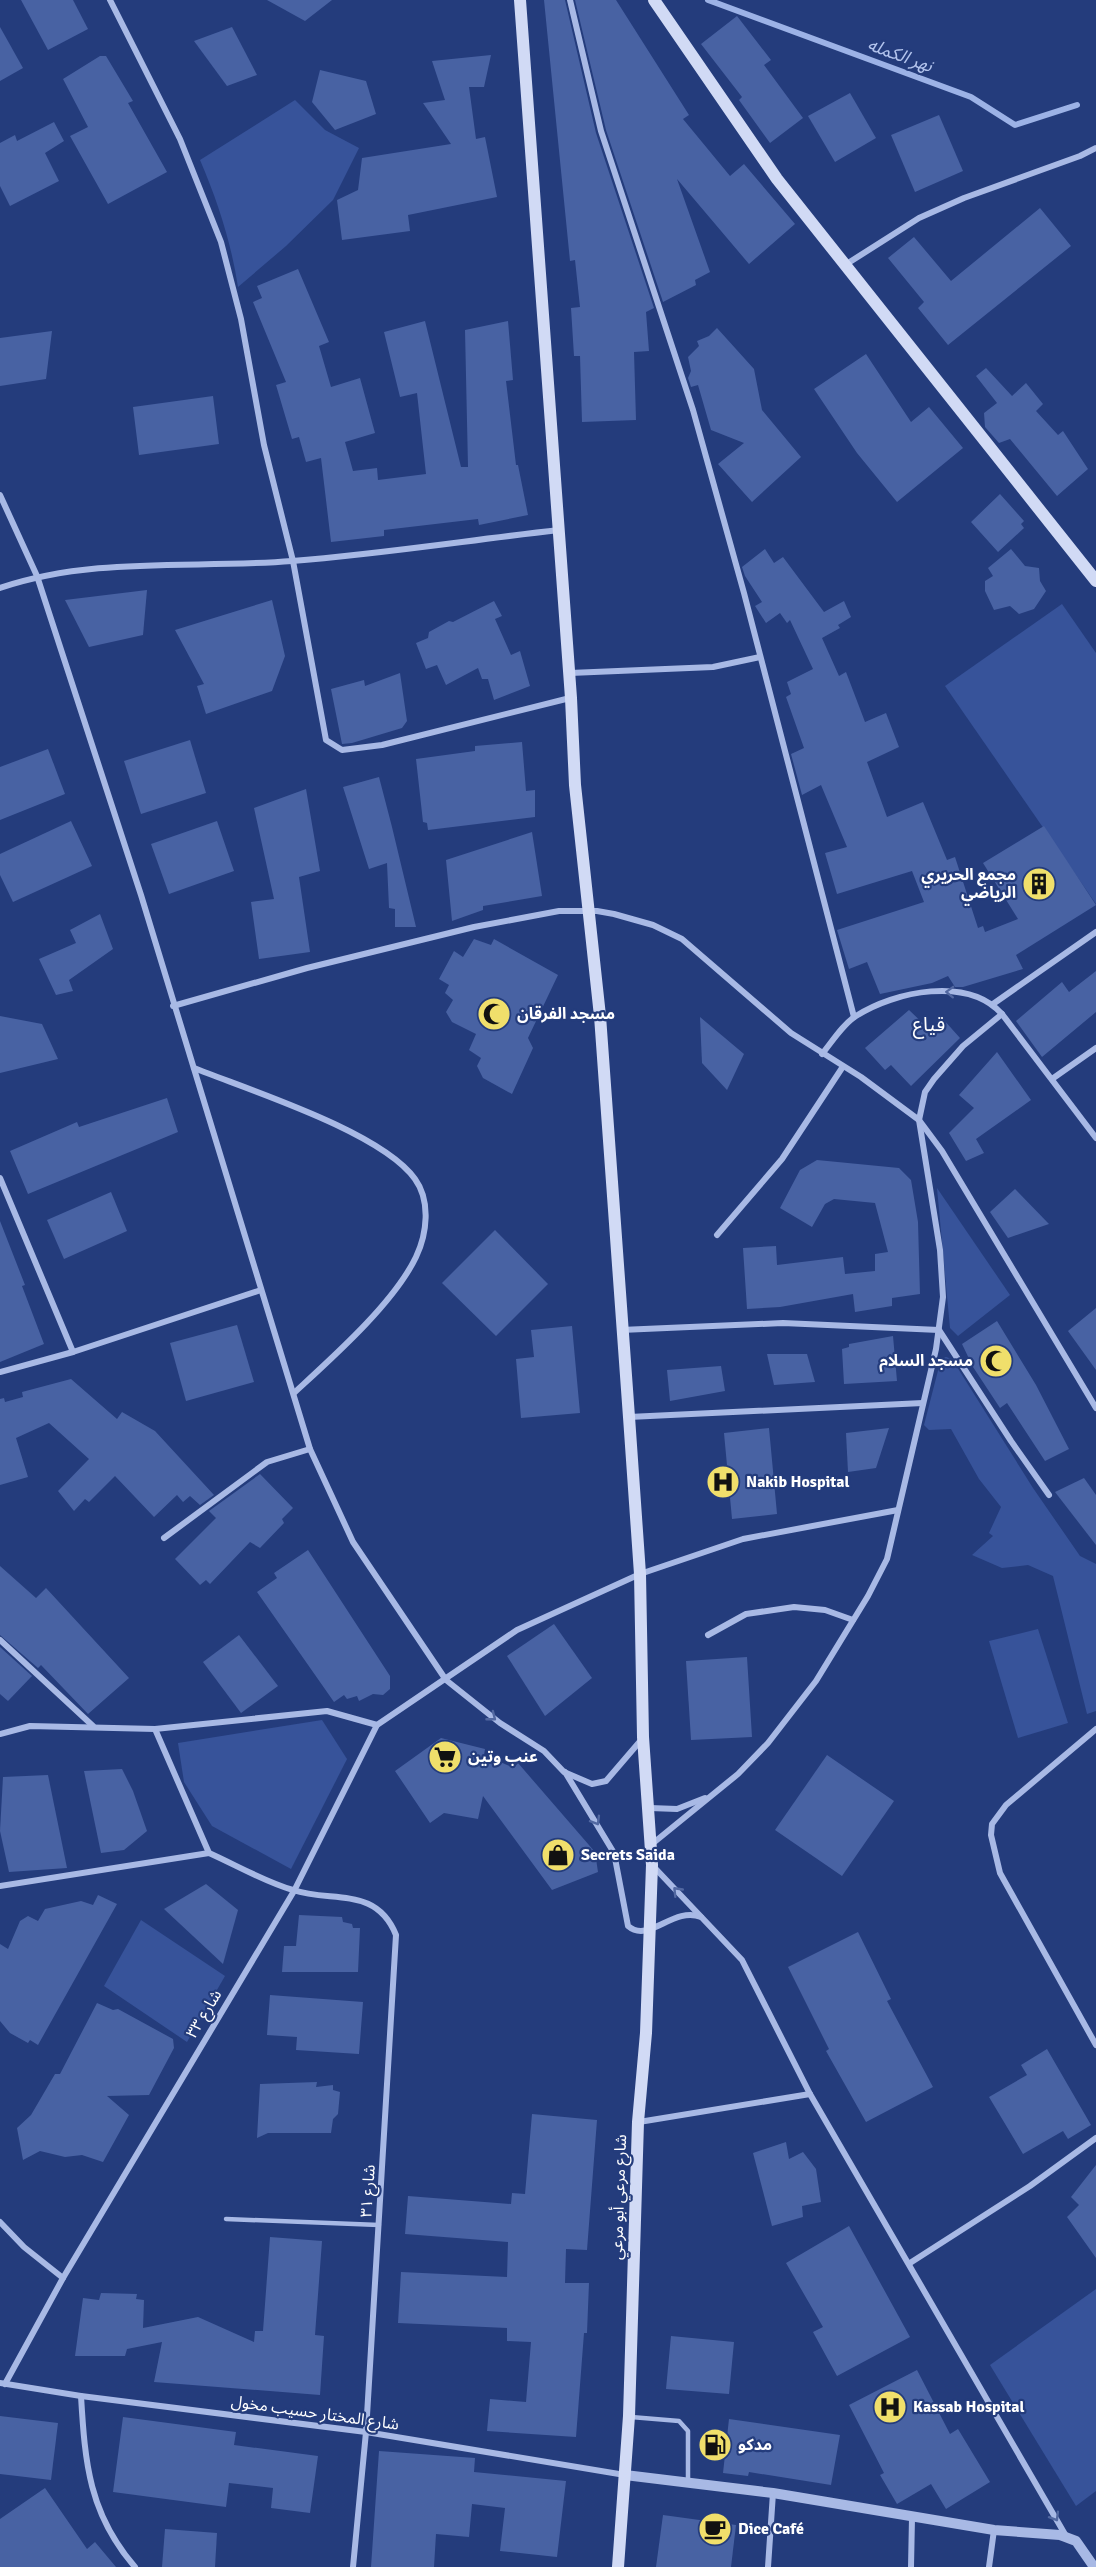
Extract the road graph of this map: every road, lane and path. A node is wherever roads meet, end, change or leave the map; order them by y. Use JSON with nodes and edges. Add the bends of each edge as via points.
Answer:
{"nodes":[{"id":1,"x":111,"y":0,"type":"edge"},
{"id":2,"x":520,"y":0,"type":"edge"},
{"id":3,"x":570,"y":0,"type":"edge"},
{"id":4,"x":656,"y":1,"type":"edge"},
{"id":5,"x":1096,"y":148,"type":"edge"},
{"id":6,"x":845,"y":265,"type":"junction"},
{"id":7,"x":0,"y":495,"type":"edge"},
{"id":8,"x":559,"y":531,"type":"junction"},
{"id":9,"x":293,"y":561,"type":"junction"},
{"id":10,"x":37,"y":576,"type":"junction"},
{"id":11,"x":1096,"y":580,"type":"edge"},
{"id":12,"x":0,"y":588,"type":"edge"},
{"id":13,"x":760,"y":657,"type":"junction"},
{"id":14,"x":569,"y":673,"type":"junction"},
{"id":15,"x":571,"y":698,"type":"junction"},
{"id":16,"x":589,"y":911,"type":"junction"},
{"id":17,"x":1096,"y":932,"type":"edge"},
{"id":18,"x":993,"y":1004,"type":"junction"},
{"id":19,"x":173,"y":1006,"type":"junction"},
{"id":20,"x":1002,"y":1014,"type":"junction"},
{"id":21,"x":854,"y":1017,"type":"junction"},
{"id":22,"x":1096,"y":1048,"type":"edge"},
{"id":23,"x":822,"y":1054,"type":"junction"},
{"id":24,"x":194,"y":1068,"type":"junction"},
{"id":25,"x":842,"y":1068,"type":"junction"},
{"id":26,"x":1052,"y":1079,"type":"junction"},
{"id":27,"x":919,"y":1120,"type":"junction"},
{"id":28,"x":1096,"y":1138,"type":"edge"},
{"id":29,"x":0,"y":1178,"type":"edge"},
{"id":30,"x":717,"y":1235,"type":"dead end"},
{"id":31,"x":261,"y":1290,"type":"junction"},
{"id":32,"x":621,"y":1330,"type":"junction"},
{"id":33,"x":939,"y":1330,"type":"junction"},
{"id":34,"x":72,"y":1352,"type":"junction"},
{"id":35,"x":0,"y":1372,"type":"edge"},
{"id":36,"x":295,"y":1392,"type":"junction"},
{"id":37,"x":923,"y":1403,"type":"junction"},
{"id":38,"x":1096,"y":1408,"type":"edge"},
{"id":39,"x":629,"y":1417,"type":"junction"},
{"id":40,"x":310,"y":1449,"type":"junction"},
{"id":41,"x":1049,"y":1495,"type":"dead end"},
{"id":42,"x":898,"y":1510,"type":"junction"},
{"id":43,"x":164,"y":1538,"type":"dead end"},
{"id":44,"x":640,"y":1574,"type":"junction"},
{"id":45,"x":854,"y":1620,"type":"junction"},
{"id":46,"x":708,"y":1635,"type":"dead end"},
{"id":47,"x":0,"y":1640,"type":"edge"},
{"id":48,"x":446,"y":1680,"type":"junction"},
{"id":49,"x":377,"y":1725,"type":"junction"},
{"id":50,"x":93,"y":1726,"type":"junction"},
{"id":51,"x":155,"y":1729,"type":"junction"},
{"id":52,"x":1096,"y":1729,"type":"edge"},
{"id":53,"x":0,"y":1734,"type":"edge"},
{"id":54,"x":644,"y":1737,"type":"junction"},
{"id":55,"x":564,"y":1772,"type":"junction"},
{"id":56,"x":714,"y":1794,"type":"junction"},
{"id":57,"x":650,"y":1808,"type":"junction"},
{"id":58,"x":677,"y":1809,"type":"junction"},
{"id":59,"x":682,"y":1819,"type":"junction"},
{"id":60,"x":652,"y":1844,"type":"junction"},
{"id":61,"x":209,"y":1853,"type":"junction"},
{"id":62,"x":652,"y":1865,"type":"junction"},
{"id":63,"x":0,"y":1886,"type":"edge"},
{"id":64,"x":294,"y":1891,"type":"junction"},
{"id":65,"x":702,"y":1917,"type":"junction"},
{"id":66,"x":649,"y":1931,"type":"junction"},
{"id":67,"x":1096,"y":2045,"type":"edge"},
{"id":68,"x":810,"y":2094,"type":"junction"},
{"id":69,"x":638,"y":2122,"type":"junction"},
{"id":70,"x":1096,"y":2138,"type":"edge"},
{"id":71,"x":226,"y":2219,"type":"dead end"},
{"id":72,"x":0,"y":2222,"type":"edge"},
{"id":73,"x":379,"y":2225,"type":"junction"},
{"id":74,"x":910,"y":2263,"type":"junction"},
{"id":75,"x":63,"y":2278,"type":"junction"},
{"id":76,"x":3,"y":2384,"type":"edge"},
{"id":77,"x":81,"y":2396,"type":"junction"},
{"id":78,"x":629,"y":2416,"type":"junction"},
{"id":79,"x":366,"y":2432,"type":"junction"},
{"id":80,"x":625,"y":2475,"type":"junction"},
{"id":81,"x":688,"y":2483,"type":"junction"},
{"id":82,"x":773,"y":2493,"type":"junction"},
{"id":83,"x":912,"y":2518,"type":"junction"},
{"id":84,"x":994,"y":2530,"type":"junction"},
{"id":85,"x":1067,"y":2536,"type":"junction"},
{"id":86,"x":135,"y":2567,"type":"edge"},
{"id":87,"x":353,"y":2567,"type":"edge"},
{"id":88,"x":618,"y":2567,"type":"edge"},
{"id":89,"x":768,"y":2567,"type":"edge"},
{"id":90,"x":911,"y":2567,"type":"edge"},
{"id":91,"x":990,"y":2567,"type":"edge"},
{"id":92,"x":1094,"y":2567,"type":"edge"}],
"edges":[{"from":1,"to":9,"type":"street","via":[[180,139],[221,242]]},
{"from":2,"to":8,"type":"main road","name":"شارع مرعي أبو مرعي"},
{"from":3,"to":13,"type":"street","via":[[601,131],[693,410]]},
{"from":4,"to":6,"type":"main road","via":[[766,164]]},
{"from":5,"to":6,"type":"street","via":[[919,218]]},
{"from":6,"to":11,"type":"main road"},
{"from":7,"to":10,"type":"street"},
{"from":8,"to":9,"type":"street"},
{"from":8,"to":14,"type":"main road","name":"شارع مرعي أبو مرعي"},
{"from":9,"to":10,"type":"street","via":[[107,567]]},
{"from":9,"to":15,"type":"street","via":[[323,731],[331,745],[342,750],[382,745]]},
{"from":10,"to":12,"type":"street"},
{"from":10,"to":19,"type":"street"},
{"from":13,"to":14,"type":"street","via":[[713,667]]},
{"from":13,"to":21,"type":"street"},
{"from":14,"to":15,"type":"main road","name":"شارع مرعي أبو مرعي"},
{"from":15,"to":16,"type":"main road","name":"شارع مرعي أبو مرعي","via":[[574,785]]},
{"from":16,"to":19,"type":"street","via":[[560,911],[474,927]]},
{"from":16,"to":23,"type":"street","via":[[639,920],[682,939],[791,1034]]},
{"from":16,"to":32,"type":"main road","name":"شارع مرعي أبو مرعي"},
{"from":17,"to":18,"type":"street"},
{"from":18,"to":20,"type":"street"},
{"from":18,"to":21,"type":"street","one_way":true,"via":[[972,994],[939,992],[891,999]]},
{"from":19,"to":24,"type":"street"},
{"from":20,"to":26,"type":"street"},
{"from":20,"to":27,"type":"street","via":[[963,1046],[934,1079],[926,1092]]},
{"from":21,"to":23,"type":"street"},
{"from":22,"to":26,"type":"street"},
{"from":23,"to":25,"type":"street"},
{"from":24,"to":31,"type":"street"},
{"from":24,"to":36,"type":"street","via":[[325,1120],[372,1144],[405,1166],[422,1191],[425,1218],[416,1257],[350,1341]]},
{"from":25,"to":27,"type":"street","via":[[861,1077]]},
{"from":25,"to":30,"type":"street","via":[[782,1159]]},
{"from":26,"to":28,"type":"street"},
{"from":27,"to":33,"type":"street","via":[[940,1250],[943,1298]]},
{"from":27,"to":38,"type":"street"},
{"from":29,"to":34,"type":"street"},
{"from":31,"to":34,"type":"street"},
{"from":31,"to":36,"type":"street"},
{"from":32,"to":33,"type":"street","via":[[783,1323]]},
{"from":32,"to":39,"type":"main road","name":"شارع مرعي أبو مرعي"},
{"from":33,"to":37,"type":"street"},
{"from":33,"to":41,"type":"street"},
{"from":34,"to":35,"type":"street"},
{"from":36,"to":40,"type":"street"},
{"from":37,"to":39,"type":"street"},
{"from":37,"to":42,"type":"street"},
{"from":39,"to":44,"type":"main road","name":"شارع مرعي أبو مرعي"},
{"from":40,"to":43,"type":"street","via":[[267,1462]]},
{"from":40,"to":48,"type":"street","via":[[353,1542]]},
{"from":42,"to":44,"type":"street","via":[[743,1539]]},
{"from":42,"to":45,"type":"street","via":[[887,1559]]},
{"from":44,"to":48,"type":"street","via":[[517,1630]]},
{"from":44,"to":54,"type":"main road","name":"شارع مرعي أبو مرعي"},
{"from":45,"to":46,"type":"street","via":[[825,1610],[794,1607],[746,1614]]},
{"from":45,"to":56,"type":"street","via":[[816,1681],[768,1743]]},
{"from":47,"to":50,"type":"street"},
{"from":48,"to":49,"type":"street"},
{"from":48,"to":55,"type":"street","one_way":true,"via":[[500,1723],[544,1750]]},
{"from":49,"to":51,"type":"street","via":[[327,1711]]},
{"from":49,"to":64,"type":"street","name":"شارع ٣٣"},
{"from":50,"to":51,"type":"street"},
{"from":50,"to":53,"type":"street","via":[[30,1726]]},
{"from":51,"to":61,"type":"street"},
{"from":52,"to":67,"type":"street","via":[[1006,1805],[992,1824],[991,1835],[1000,1873]]},
{"from":54,"to":55,"type":"street","via":[[606,1781],[592,1784]]},
{"from":54,"to":57,"type":"main road","name":"شارع مرعي أبو مرعي"},
{"from":55,"to":66,"type":"street","one_way":true,"via":[[614,1853],[628,1926]]},
{"from":56,"to":58,"type":"street"},
{"from":56,"to":59,"type":"street"},
{"from":57,"to":58,"type":"street"},
{"from":57,"to":60,"type":"main road","name":"شارع مرعي أبو مرعي"},
{"from":58,"to":59,"type":"street"},
{"from":59,"to":60,"type":"street"},
{"from":60,"to":62,"type":"main road","name":"شارع مرعي أبو مرعي"},
{"from":61,"to":63,"type":"street"},
{"from":61,"to":64,"type":"street","name":"شارع ٣١"},
{"from":65,"to":62,"type":"street","one_way":true},
{"from":62,"to":66,"type":"main road","name":"شارع مرعي أبو مرعي"},
{"from":64,"to":73,"type":"street","name":"شارع ٣١","via":[[370,1903],[392,1924],[396,1935]]},
{"from":64,"to":75,"type":"street","name":"شارع ٣٣"},
{"from":65,"to":66,"type":"street","via":[[678,1916]]},
{"from":65,"to":68,"type":"street","via":[[742,1960]]},
{"from":66,"to":69,"type":"main road","name":"شارع مرعي أبو مرعي"},
{"from":68,"to":69,"type":"street"},
{"from":68,"to":74,"type":"street"},
{"from":69,"to":78,"type":"main road","name":"شارع مرعي أبو مرعي"},
{"from":70,"to":74,"type":"street"},
{"from":71,"to":73,"type":"lane"},
{"from":72,"to":75,"type":"street"},
{"from":73,"to":79,"type":"street","name":"شارع ٣١"},
{"from":74,"to":85,"type":"street","one_way":true},
{"from":75,"to":76,"type":"street","name":"شارع ٣٣"},
{"from":76,"to":77,"type":"street","name":"شارع المختار حسيب مخول"},
{"from":77,"to":79,"type":"street","name":"شارع المختار حسيب مخول"},
{"from":77,"to":86,"type":"street","via":[[85,2460],[92,2491],[103,2523]]},
{"from":78,"to":80,"type":"main road","name":"شارع مرعي أبو مرعي"},
{"from":78,"to":81,"type":"lane","via":[[679,2421],[685,2426]]},
{"from":79,"to":80,"type":"street","name":"شارع المختار حسيب مخول"},
{"from":79,"to":87,"type":"street","name":"شارع ٣١"},
{"from":80,"to":81,"type":"street"},
{"from":80,"to":88,"type":"main road","name":"شارع مرعي أبو مرعي"},
{"from":81,"to":82,"type":"street"},
{"from":82,"to":83,"type":"street"},
{"from":82,"to":89,"type":"street"},
{"from":83,"to":84,"type":"street"},
{"from":83,"to":90,"type":"street"},
{"from":84,"to":85,"type":"street"},
{"from":84,"to":91,"type":"street"},
{"from":85,"to":92,"type":"street","via":[[1080,2546]]}]}
